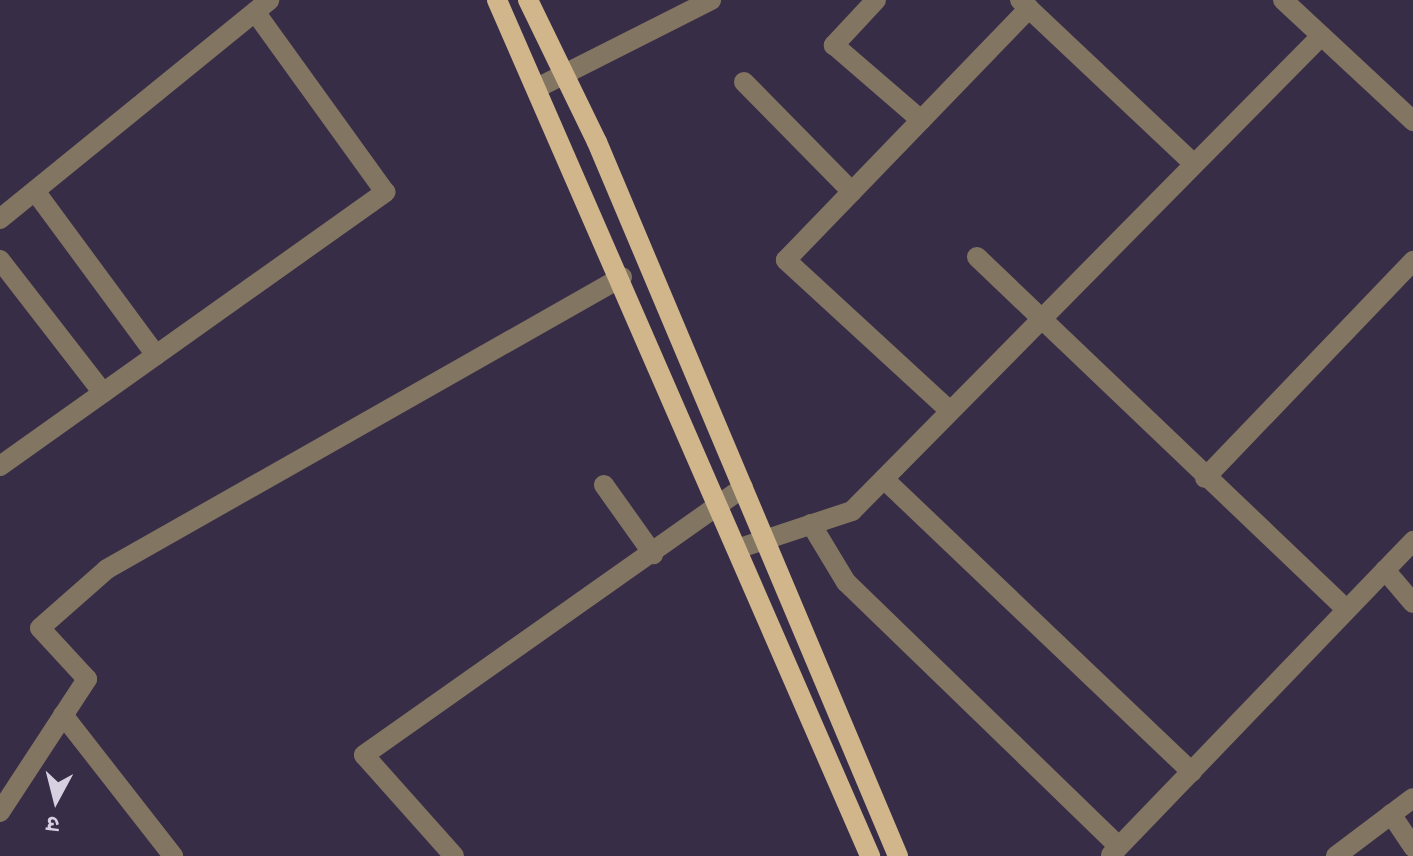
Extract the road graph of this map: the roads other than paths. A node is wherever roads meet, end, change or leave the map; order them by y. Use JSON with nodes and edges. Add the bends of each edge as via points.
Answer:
{"nodes":[{"id":1,"x":497,"y":0,"type":"edge"},
{"id":2,"x":528,"y":0,"type":"edge"},
{"id":3,"x":711,"y":0,"type":"edge"},
{"id":4,"x":876,"y":0,"type":"edge"},
{"id":5,"x":1283,"y":0,"type":"edge"},
{"id":6,"x":1024,"y":4,"type":"edge"},
{"id":7,"x":262,"y":6,"type":"edge"},
{"id":8,"x":1321,"y":36,"type":"junction"},
{"id":9,"x":565,"y":75,"type":"junction"},
{"id":10,"x":744,"y":82,"type":"dead end"},
{"id":11,"x":537,"y":88,"type":"junction"},
{"id":12,"x":921,"y":120,"type":"junction"},
{"id":13,"x":1413,"y":121,"type":"edge"},
{"id":14,"x":1194,"y":164,"type":"junction"},
{"id":15,"x":35,"y":191,"type":"junction"},
{"id":16,"x":852,"y":192,"type":"junction"},
{"id":17,"x":0,"y":219,"type":"edge"},
{"id":18,"x":977,"y":257,"type":"dead end"},
{"id":19,"x":0,"y":260,"type":"edge"},
{"id":20,"x":1413,"y":261,"type":"edge"},
{"id":21,"x":622,"y":277,"type":"junction"},
{"id":22,"x":1038,"y":322,"type":"junction"},
{"id":23,"x":156,"y":355,"type":"junction"},
{"id":24,"x":103,"y":393,"type":"junction"},
{"id":25,"x":950,"y":411,"type":"junction"},
{"id":26,"x":0,"y":466,"type":"edge"},
{"id":27,"x":1205,"y":478,"type":"junction"},
{"id":28,"x":884,"y":479,"type":"junction"},
{"id":29,"x":604,"y":485,"type":"dead end"},
{"id":30,"x":743,"y":488,"type":"junction"},
{"id":31,"x":722,"y":506,"type":"junction"},
{"id":32,"x":811,"y":524,"type":"junction"},
{"id":33,"x":765,"y":540,"type":"junction"},
{"id":34,"x":1413,"y":541,"type":"edge"},
{"id":35,"x":740,"y":548,"type":"junction"},
{"id":36,"x":653,"y":554,"type":"junction"},
{"id":37,"x":1385,"y":570,"type":"junction"},
{"id":38,"x":1413,"y":603,"type":"edge"},
{"id":39,"x":1347,"y":610,"type":"junction"},
{"id":40,"x":63,"y":715,"type":"junction"},
{"id":41,"x":1192,"y":772,"type":"junction"},
{"id":42,"x":1413,"y":798,"type":"edge"},
{"id":43,"x":0,"y":812,"type":"edge"},
{"id":44,"x":1391,"y":814,"type":"junction"},
{"id":45,"x":1413,"y":847,"type":"edge"},
{"id":46,"x":1114,"y":851,"type":"edge"},
{"id":47,"x":173,"y":856,"type":"edge"},
{"id":48,"x":454,"y":856,"type":"edge"},
{"id":49,"x":870,"y":856,"type":"edge"},
{"id":50,"x":898,"y":856,"type":"edge"},
{"id":51,"x":1336,"y":856,"type":"edge"}],
"edges":[{"from":1,"to":11,"type":"main road"},
{"from":2,"to":9,"type":"main road"},
{"from":3,"to":9,"type":"street"},
{"from":4,"to":12,"type":"street","via":[[834,45]]},
{"from":5,"to":8,"type":"street"},
{"from":6,"to":12,"type":"street"},
{"from":6,"to":14,"type":"street"},
{"from":7,"to":15,"type":"street"},
{"from":7,"to":23,"type":"street","via":[[385,192]]},
{"from":8,"to":13,"type":"street"},
{"from":8,"to":14,"type":"street"},
{"from":9,"to":11,"type":"street"},
{"from":9,"to":30,"type":"main road"},
{"from":10,"to":16,"type":"street"},
{"from":11,"to":21,"type":"main road"},
{"from":12,"to":16,"type":"street"},
{"from":14,"to":22,"type":"street"},
{"from":15,"to":17,"type":"street"},
{"from":15,"to":23,"type":"street"},
{"from":16,"to":25,"type":"street","via":[[786,260]]},
{"from":18,"to":22,"type":"street"},
{"from":19,"to":24,"type":"street"},
{"from":20,"to":27,"type":"street"},
{"from":21,"to":31,"type":"main road"},
{"from":21,"to":40,"type":"street","via":[[107,569],[40,628],[87,679]]},
{"from":22,"to":25,"type":"street"},
{"from":22,"to":27,"type":"street"},
{"from":23,"to":24,"type":"street"},
{"from":24,"to":26,"type":"street"},
{"from":25,"to":28,"type":"street"},
{"from":27,"to":39,"type":"street"},
{"from":28,"to":32,"type":"street","via":[[852,511]]},
{"from":28,"to":41,"type":"street"},
{"from":29,"to":36,"type":"street"},
{"from":30,"to":31,"type":"street"},
{"from":30,"to":33,"type":"main road"},
{"from":31,"to":35,"type":"main road"},
{"from":31,"to":36,"type":"street"},
{"from":32,"to":33,"type":"street"},
{"from":32,"to":46,"type":"street","via":[[846,582]]},
{"from":33,"to":35,"type":"street"},
{"from":33,"to":50,"type":"main road"},
{"from":34,"to":37,"type":"street"},
{"from":35,"to":49,"type":"main road"},
{"from":36,"to":48,"type":"street","via":[[364,755]]},
{"from":37,"to":38,"type":"street"},
{"from":37,"to":39,"type":"street"},
{"from":39,"to":41,"type":"street"},
{"from":40,"to":43,"type":"street"},
{"from":40,"to":47,"type":"street"},
{"from":41,"to":46,"type":"street"},
{"from":42,"to":44,"type":"street"},
{"from":44,"to":45,"type":"street"},
{"from":44,"to":51,"type":"street"}]}
